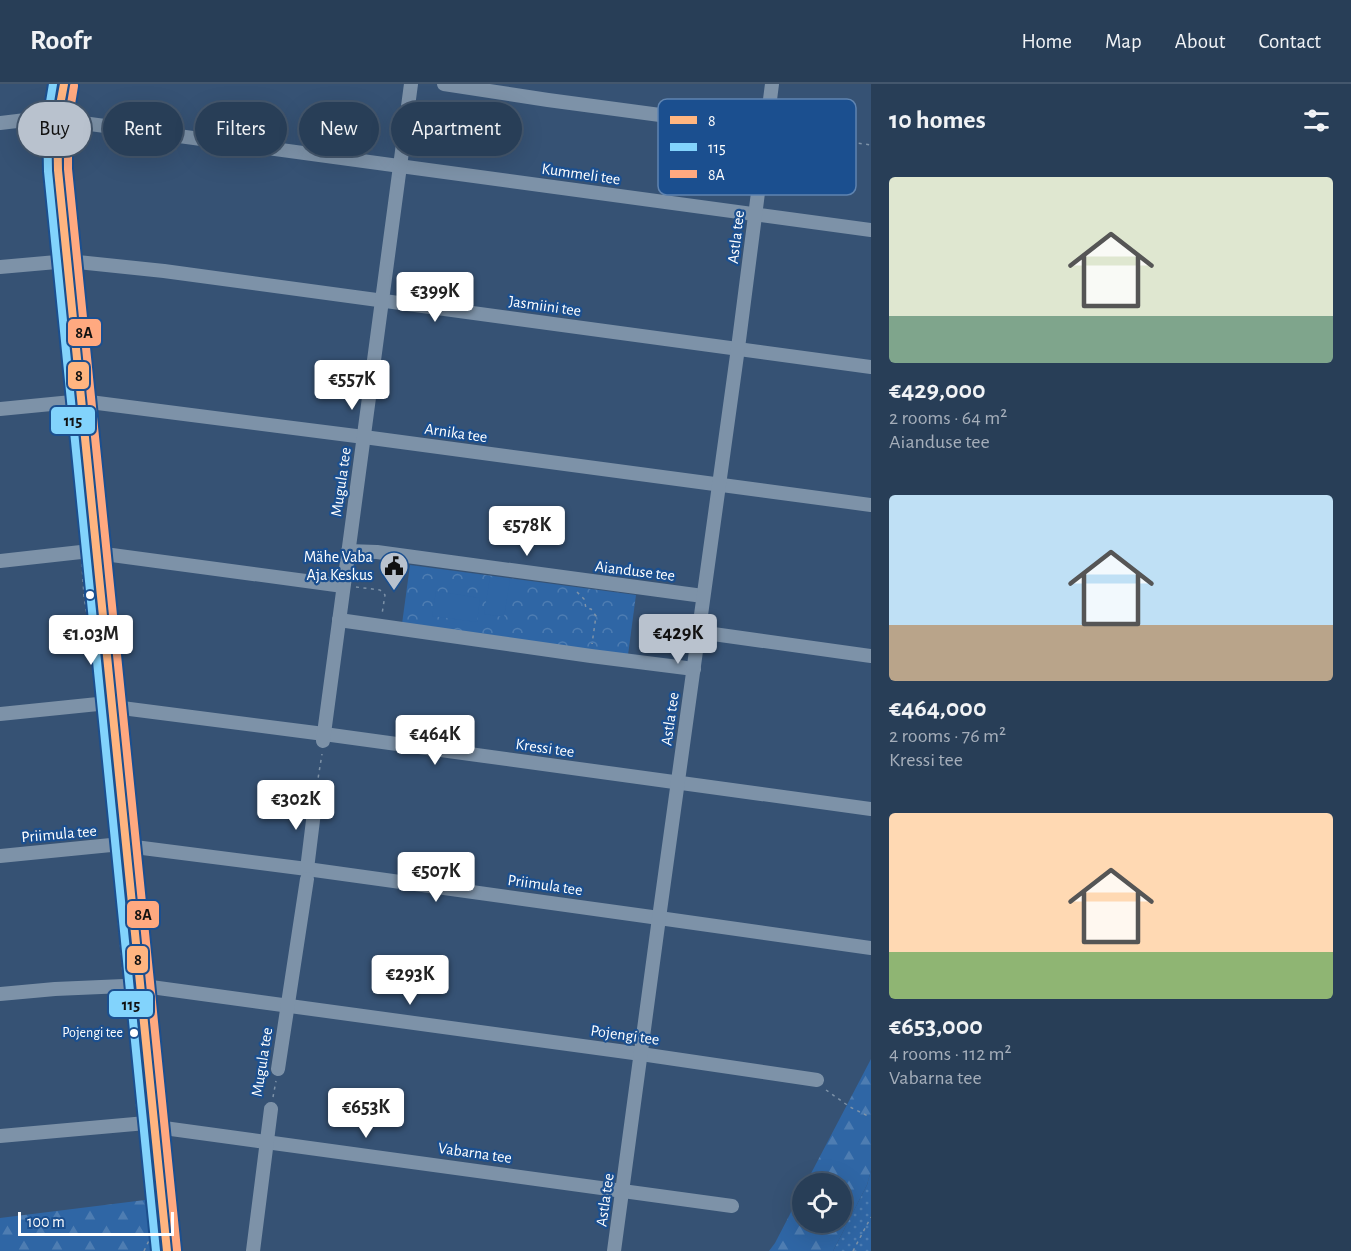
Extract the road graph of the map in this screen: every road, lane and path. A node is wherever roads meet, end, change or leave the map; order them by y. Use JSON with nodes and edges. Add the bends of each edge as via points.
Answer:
{"nodes":[{"id":1,"x":64,"y":84,"type":"edge"},
{"id":2,"x":411,"y":84,"type":"edge"},
{"id":3,"x":444,"y":84,"type":"edge"},
{"id":4,"x":772,"y":84,"type":"edge"},
{"id":5,"x":770,"y":99,"type":"edge"},
{"id":6,"x":61,"y":102,"type":"edge"},
{"id":7,"x":658,"y":115,"type":"edge"},
{"id":8,"x":18,"y":121,"type":"edge"},
{"id":9,"x":0,"y":123,"type":"edge"},
{"id":10,"x":91,"y":125,"type":"edge"},
{"id":11,"x":856,"y":143,"type":"edge"},
{"id":12,"x":871,"y":145,"type":"edge"},
{"id":13,"x":58,"y":156,"type":"edge"},
{"id":14,"x":400,"y":166,"type":"junction"},
{"id":15,"x":758,"y":195,"type":"edge"},
{"id":16,"x":755,"y":214,"type":"junction"},
{"id":17,"x":871,"y":230,"type":"edge"},
{"id":18,"x":68,"y":261,"type":"junction"},
{"id":19,"x":0,"y":267,"type":"edge"},
{"id":20,"x":382,"y":300,"type":"junction"},
{"id":21,"x":738,"y":348,"type":"junction"},
{"id":22,"x":871,"y":367,"type":"edge"},
{"id":23,"x":82,"y":402,"type":"junction"},
{"id":24,"x":0,"y":408,"type":"edge"},
{"id":25,"x":364,"y":437,"type":"junction"},
{"id":26,"x":719,"y":485,"type":"junction"},
{"id":27,"x":871,"y":505,"type":"edge"},
{"id":28,"x":348,"y":551,"type":"junction"},
{"id":29,"x":97,"y":553,"type":"junction"},
{"id":30,"x":0,"y":561,"type":"edge"},
{"id":31,"x":576,"y":580,"type":"junction"},
{"id":32,"x":343,"y":586,"type":"junction"},
{"id":33,"x":703,"y":596,"type":"junction"},
{"id":34,"x":339,"y":620,"type":"junction"},
{"id":35,"x":381,"y":626,"type":"junction"},
{"id":36,"x":699,"y":632,"type":"junction"},
{"id":37,"x":591,"y":656,"type":"junction"},
{"id":38,"x":871,"y":656,"type":"edge"},
{"id":39,"x":693,"y":669,"type":"junction"},
{"id":40,"x":113,"y":704,"type":"junction"},
{"id":41,"x":0,"y":714,"type":"edge"},
{"id":42,"x":324,"y":738,"type":"junction"},
{"id":43,"x":678,"y":784,"type":"junction"},
{"id":44,"x":316,"y":796,"type":"joint"},
{"id":45,"x":871,"y":809,"type":"edge"},
{"id":46,"x":127,"y":846,"type":"junction"},
{"id":47,"x":0,"y":856,"type":"edge"},
{"id":48,"x":307,"y":874,"type":"junction"},
{"id":49,"x":115,"y":883,"type":"dead end"},
{"id":50,"x":659,"y":918,"type":"junction"},
{"id":51,"x":871,"y":948,"type":"edge"},
{"id":52,"x":123,"y":971,"type":"dead end"},
{"id":53,"x":141,"y":986,"type":"junction"},
{"id":54,"x":0,"y":994,"type":"edge"},
{"id":55,"x":288,"y":1005,"type":"junction"},
{"id":56,"x":641,"y":1054,"type":"junction"},
{"id":57,"x":279,"y":1068,"type":"joint"},
{"id":58,"x":817,"y":1080,"type":"joint"},
{"id":59,"x":271,"y":1109,"type":"joint"},
{"id":60,"x":871,"y":1116,"type":"edge"},
{"id":61,"x":154,"y":1125,"type":"junction"},
{"id":62,"x":0,"y":1136,"type":"edge"},
{"id":63,"x":267,"y":1142,"type":"junction"},
{"id":64,"x":622,"y":1191,"type":"junction"},
{"id":65,"x":732,"y":1206,"type":"dead end"},
{"id":66,"x":871,"y":1216,"type":"edge"},
{"id":67,"x":167,"y":1251,"type":"edge"},
{"id":68,"x":253,"y":1251,"type":"edge"},
{"id":69,"x":615,"y":1251,"type":"edge"},
{"id":70,"x":853,"y":1251,"type":"edge"}],
"edges":[{"from":1,"to":6,"type":"main road"},
{"from":2,"to":14,"type":"street","name":"Mugula tee"},
{"from":3,"to":7,"type":"street"},
{"from":4,"to":5,"type":"street","name":"Astla tee"},
{"from":8,"to":9,"type":"street","name":"Kummeli tee"},
{"from":10,"to":14,"type":"street","name":"Kummeli tee"},
{"from":11,"to":12,"type":"path"},
{"from":13,"to":18,"type":"main road"},
{"from":14,"to":16,"type":"street","name":"Kummeli tee"},
{"from":14,"to":20,"type":"street","name":"Mugula tee"},
{"from":15,"to":16,"type":"street","name":"Astla tee"},
{"from":16,"to":17,"type":"street","name":"Kummeli tee"},
{"from":16,"to":21,"type":"street","name":"Astla tee"},
{"from":18,"to":19,"type":"street","name":"Jasmiini tee"},
{"from":18,"to":20,"type":"street","name":"Jasmiini tee"},
{"from":18,"to":23,"type":"main road"},
{"from":20,"to":21,"type":"street","name":"Jasmiini tee"},
{"from":20,"to":25,"type":"street","name":"Mugula tee"},
{"from":21,"to":22,"type":"street","name":"Jasmiini tee"},
{"from":21,"to":26,"type":"street","name":"Astla tee"},
{"from":23,"to":24,"type":"street","name":"Arnika tee"},
{"from":23,"to":25,"type":"street","name":"Arnika tee"},
{"from":23,"to":29,"type":"main road"},
{"from":25,"to":26,"type":"street","name":"Arnika tee"},
{"from":25,"to":28,"type":"street","name":"Mugula tee"},
{"from":26,"to":27,"type":"street","name":"Arnika tee"},
{"from":26,"to":33,"type":"street","name":"Astla tee"},
{"from":28,"to":31,"type":"street","name":"Aianduse tee"},
{"from":28,"to":32,"type":"street","name":"Mugula tee"},
{"from":29,"to":30,"type":"street"},
{"from":29,"to":32,"type":"street"},
{"from":29,"to":40,"type":"main road"},
{"from":31,"to":33,"type":"street","name":"Aianduse tee"},
{"from":31,"to":37,"type":"path","via":[[576,591],[596,616]]},
{"from":32,"to":34,"type":"street","name":"Mugula tee"},
{"from":32,"to":35,"type":"path","via":[[380,590],[385,595]]},
{"from":33,"to":36,"type":"street","name":"Astla tee"},
{"from":34,"to":35,"type":"street"},
{"from":34,"to":42,"type":"street","name":"Mugula tee"},
{"from":35,"to":37,"type":"street"},
{"from":36,"to":38,"type":"street"},
{"from":36,"to":39,"type":"street","name":"Astla tee"},
{"from":37,"to":39,"type":"street"},
{"from":39,"to":43,"type":"street","name":"Astla tee"},
{"from":40,"to":41,"type":"street","name":"Kressi tee"},
{"from":40,"to":42,"type":"street","name":"Kressi tee"},
{"from":40,"to":46,"type":"main road"},
{"from":42,"to":43,"type":"street","name":"Kressi tee"},
{"from":42,"to":44,"type":"path"},
{"from":43,"to":45,"type":"street","name":"Kressi tee"},
{"from":43,"to":50,"type":"street","name":"Astla tee"},
{"from":44,"to":48,"type":"street","name":"Mugula tee"},
{"from":46,"to":47,"type":"street","name":"Priimula tee"},
{"from":46,"to":48,"type":"street","name":"Priimula tee"},
{"from":46,"to":53,"type":"main road"},
{"from":48,"to":50,"type":"street","name":"Priimula tee"},
{"from":48,"to":55,"type":"street","name":"Mugula tee"},
{"from":49,"to":52,"type":"path"},
{"from":50,"to":51,"type":"street","name":"Priimula tee"},
{"from":50,"to":56,"type":"street","name":"Astla tee"},
{"from":53,"to":54,"type":"street","name":"Pojengi tee"},
{"from":53,"to":55,"type":"street","name":"Pojengi tee"},
{"from":53,"to":61,"type":"main road"},
{"from":55,"to":56,"type":"street","name":"Pojengi tee"},
{"from":55,"to":57,"type":"street","name":"Mugula tee"},
{"from":56,"to":58,"type":"street","name":"Pojengi tee"},
{"from":56,"to":64,"type":"street","name":"Astla tee"},
{"from":57,"to":59,"type":"path","name":"Mugula tee"},
{"from":58,"to":60,"type":"path","via":[[822,1088],[850,1107]]},
{"from":59,"to":63,"type":"street","name":"Mugula tee"},
{"from":61,"to":62,"type":"street","name":"Vabarna tee","via":[[138,1122]]},
{"from":61,"to":63,"type":"street","name":"Vabarna tee"},
{"from":61,"to":67,"type":"main road"},
{"from":63,"to":64,"type":"street","name":"Vabarna tee"},
{"from":63,"to":68,"type":"street","name":"Mugula tee"},
{"from":64,"to":65,"type":"street","name":"Vabarna tee"},
{"from":64,"to":69,"type":"street","name":"Astla tee"},
{"from":66,"to":70,"type":"path"}]}
